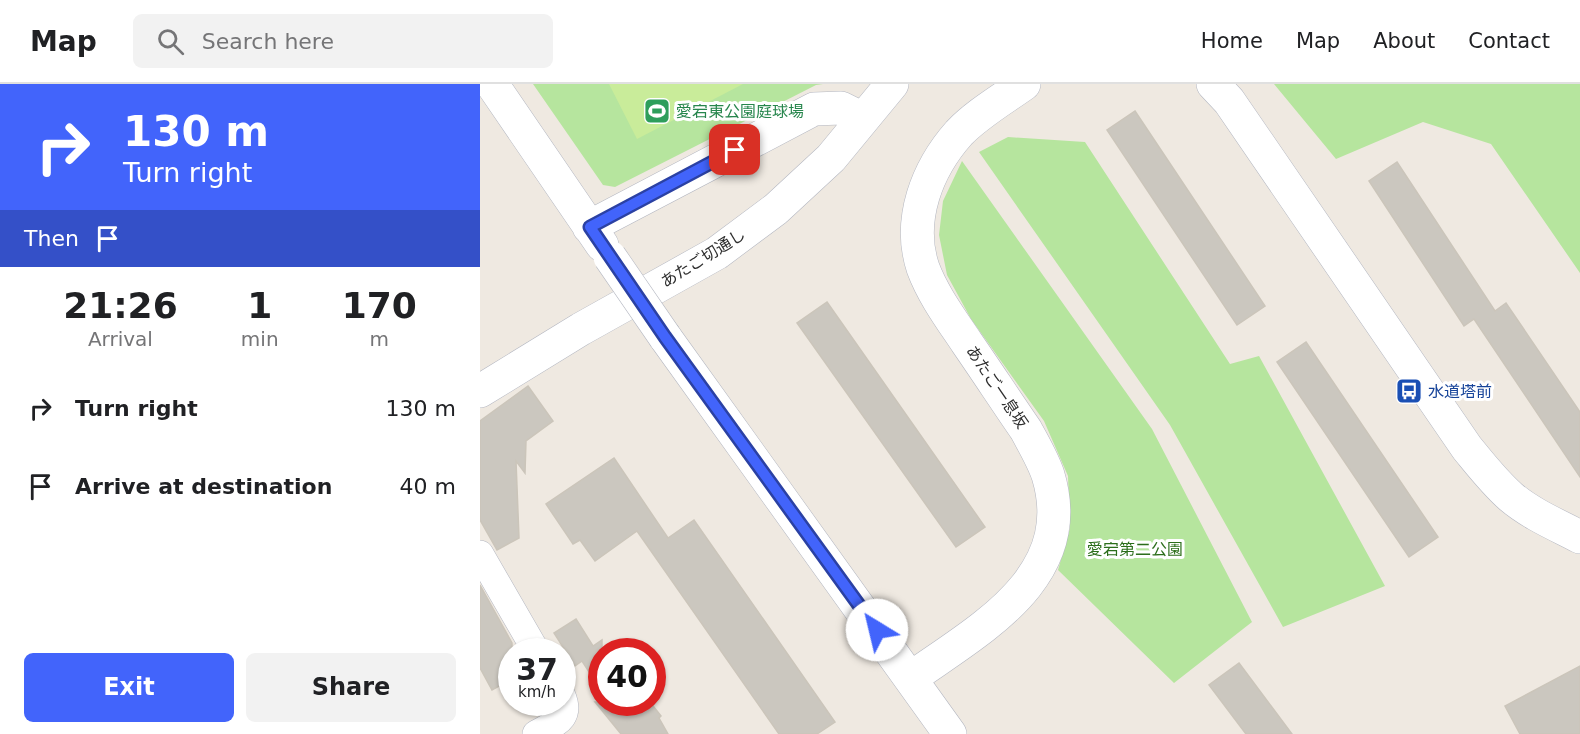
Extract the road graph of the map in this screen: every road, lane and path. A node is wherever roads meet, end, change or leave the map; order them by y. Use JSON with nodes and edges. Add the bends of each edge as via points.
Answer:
{"nodes":[{"id":1,"x":492,"y":84,"type":"edge"},
{"id":2,"x":892,"y":84,"type":"edge"},
{"id":3,"x":1024,"y":84,"type":"edge"},
{"id":4,"x":1214,"y":84,"type":"edge"},
{"id":5,"x":863,"y":119,"type":"junction"},
{"id":6,"x":590,"y":227,"type":"junction"},
{"id":7,"x":480,"y":391,"type":"edge"},
{"id":8,"x":1580,"y":537,"type":"edge"},
{"id":9,"x":480,"y":554,"type":"edge"},
{"id":10,"x":528,"y":638,"type":"edge"},
{"id":11,"x":911,"y":678,"type":"junction"},
{"id":12,"x":563,"y":716,"type":"edge"},
{"id":13,"x":536,"y":734,"type":"edge"},
{"id":14,"x":950,"y":734,"type":"edge"}],
"edges":[{"from":1,"to":6,"type":"street"},
{"from":2,"to":5,"type":"street","name":"あたご切通し"},
{"from":3,"to":11,"type":"street","name":"あたご一息坂","via":[[961,131],[942,153],[921,202],[918,249],[935,294],[1026,430],[1048,475],[1053,501],[1050,541],[1037,572],[1006,610]]},
{"from":4,"to":8,"type":"street","via":[[1487,474],[1512,498]]},
{"from":5,"to":6,"type":"street","via":[[841,108],[814,109]]},
{"from":5,"to":7,"type":"street","name":"あたご切通し","via":[[831,158],[776,209],[717,253]]},
{"from":6,"to":11,"type":"street","bridge":true},
{"from":9,"to":10,"type":"street"},
{"from":11,"to":14,"type":"street"},
{"from":12,"to":13,"type":"street"}]}
